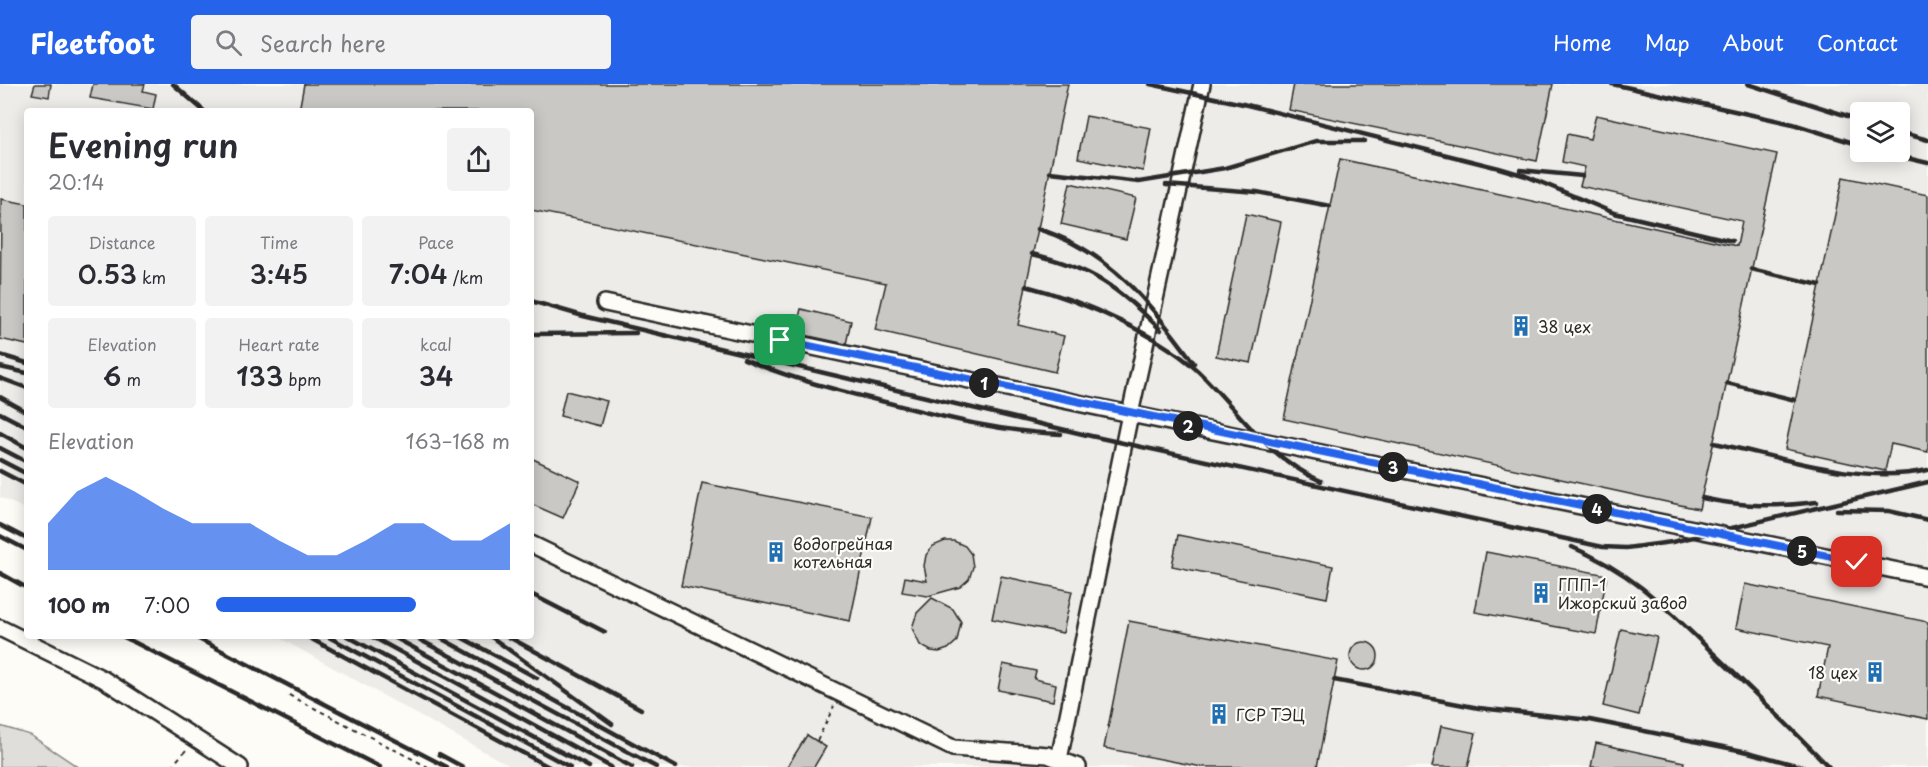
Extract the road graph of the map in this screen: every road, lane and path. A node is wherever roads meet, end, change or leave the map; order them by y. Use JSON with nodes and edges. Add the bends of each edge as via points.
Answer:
{"nodes":[{"id":1,"x":1202,"y":84,"type":"edge"},
{"id":2,"x":605,"y":303,"type":"dead end"},
{"id":3,"x":1130,"y":414,"type":"junction"},
{"id":4,"x":534,"y":545,"type":"edge"},
{"id":5,"x":1928,"y":577,"type":"edge"},
{"id":6,"x":0,"y":628,"type":"edge"},
{"id":7,"x":840,"y":694,"type":"junction"},
{"id":8,"x":289,"y":695,"type":"dead end"},
{"id":9,"x":197,"y":738,"type":"junction"},
{"id":10,"x":816,"y":741,"type":"dead end"},
{"id":11,"x":1059,"y":759,"type":"junction"},
{"id":12,"x":171,"y":767,"type":"edge"},
{"id":13,"x":240,"y":767,"type":"edge"},
{"id":14,"x":428,"y":767,"type":"edge"},
{"id":15,"x":1078,"y":767,"type":"edge"}],
"edges":[{"from":1,"to":3,"type":"lane"},
{"from":2,"to":3,"type":"lane"},
{"from":3,"to":5,"type":"lane"},
{"from":3,"to":11,"type":"lane"},
{"from":4,"to":7,"type":"lane"},
{"from":6,"to":9,"type":"lane","via":[[103,679]]},
{"from":7,"to":10,"type":"path"},
{"from":7,"to":11,"type":"lane","via":[[953,748],[1048,754]]},
{"from":8,"to":14,"type":"path"},
{"from":9,"to":12,"type":"path"},
{"from":9,"to":13,"type":"lane"},
{"from":11,"to":15,"type":"lane"}]}
